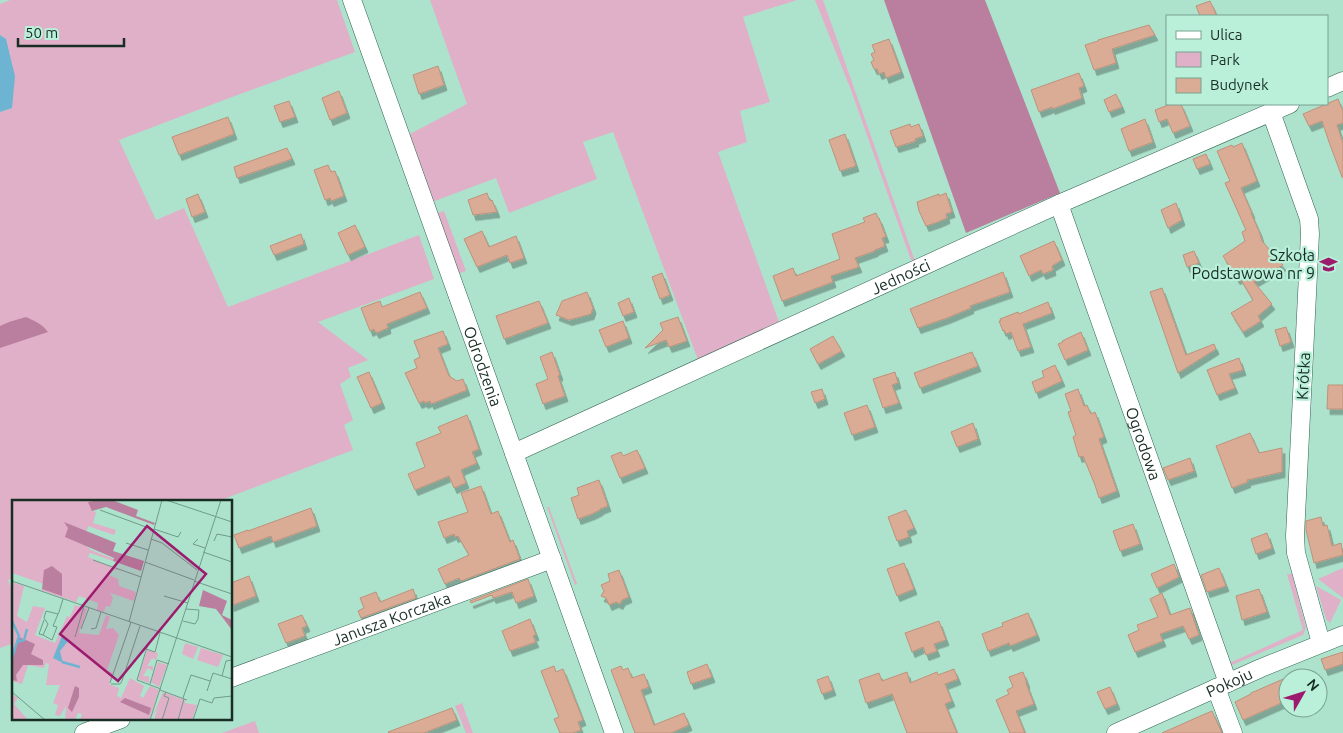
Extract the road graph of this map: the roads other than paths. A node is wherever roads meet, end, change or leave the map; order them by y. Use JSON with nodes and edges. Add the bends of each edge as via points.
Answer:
{"nodes":[{"id":1,"x":352,"y":0,"type":"edge"},
{"id":2,"x":1343,"y":81,"type":"edge"},
{"id":3,"x":1328,"y":88,"type":"edge"},
{"id":4,"x":1288,"y":105,"type":"edge"},
{"id":5,"x":1271,"y":112,"type":"junction"},
{"id":6,"x":1059,"y":204,"type":"junction"},
{"id":7,"x":514,"y":453,"type":"junction"},
{"id":8,"x":552,"y":559,"type":"junction"},
{"id":9,"x":1343,"y":635,"type":"edge"},
{"id":10,"x":1321,"y":643,"type":"junction"},
{"id":11,"x":232,"y":678,"type":"edge"},
{"id":12,"x":1222,"y":686,"type":"junction"},
{"id":13,"x":118,"y":720,"type":"edge"},
{"id":14,"x":84,"y":733,"type":"edge"},
{"id":15,"x":614,"y":733,"type":"edge"},
{"id":16,"x":1116,"y":733,"type":"edge"},
{"id":17,"x":1233,"y":733,"type":"edge"}],
"edges":[{"from":1,"to":7,"type":"street","name":"Odrodzenia"},
{"from":2,"to":3,"type":"street"},
{"from":4,"to":5,"type":"street","name":"Jedności"},
{"from":5,"to":6,"type":"street","name":"Jedności"},
{"from":5,"to":10,"type":"street","name":"Krótka","via":[[1309,219],[1295,536],[1296,553]]},
{"from":6,"to":7,"type":"street","name":"Jedności"},
{"from":6,"to":12,"type":"street","name":"Ogrodowa"},
{"from":7,"to":8,"type":"street","name":"Odrodzenia"},
{"from":8,"to":11,"type":"street","name":"Janusza Korczaka"},
{"from":8,"to":15,"type":"street","name":"Odrodzenia"},
{"from":9,"to":10,"type":"street","name":"Pokoju"},
{"from":10,"to":12,"type":"street","name":"Pokoju"},
{"from":12,"to":16,"type":"street","name":"Pokoju"},
{"from":12,"to":17,"type":"street","name":"Ogrodowa"},
{"from":13,"to":14,"type":"street"}]}
